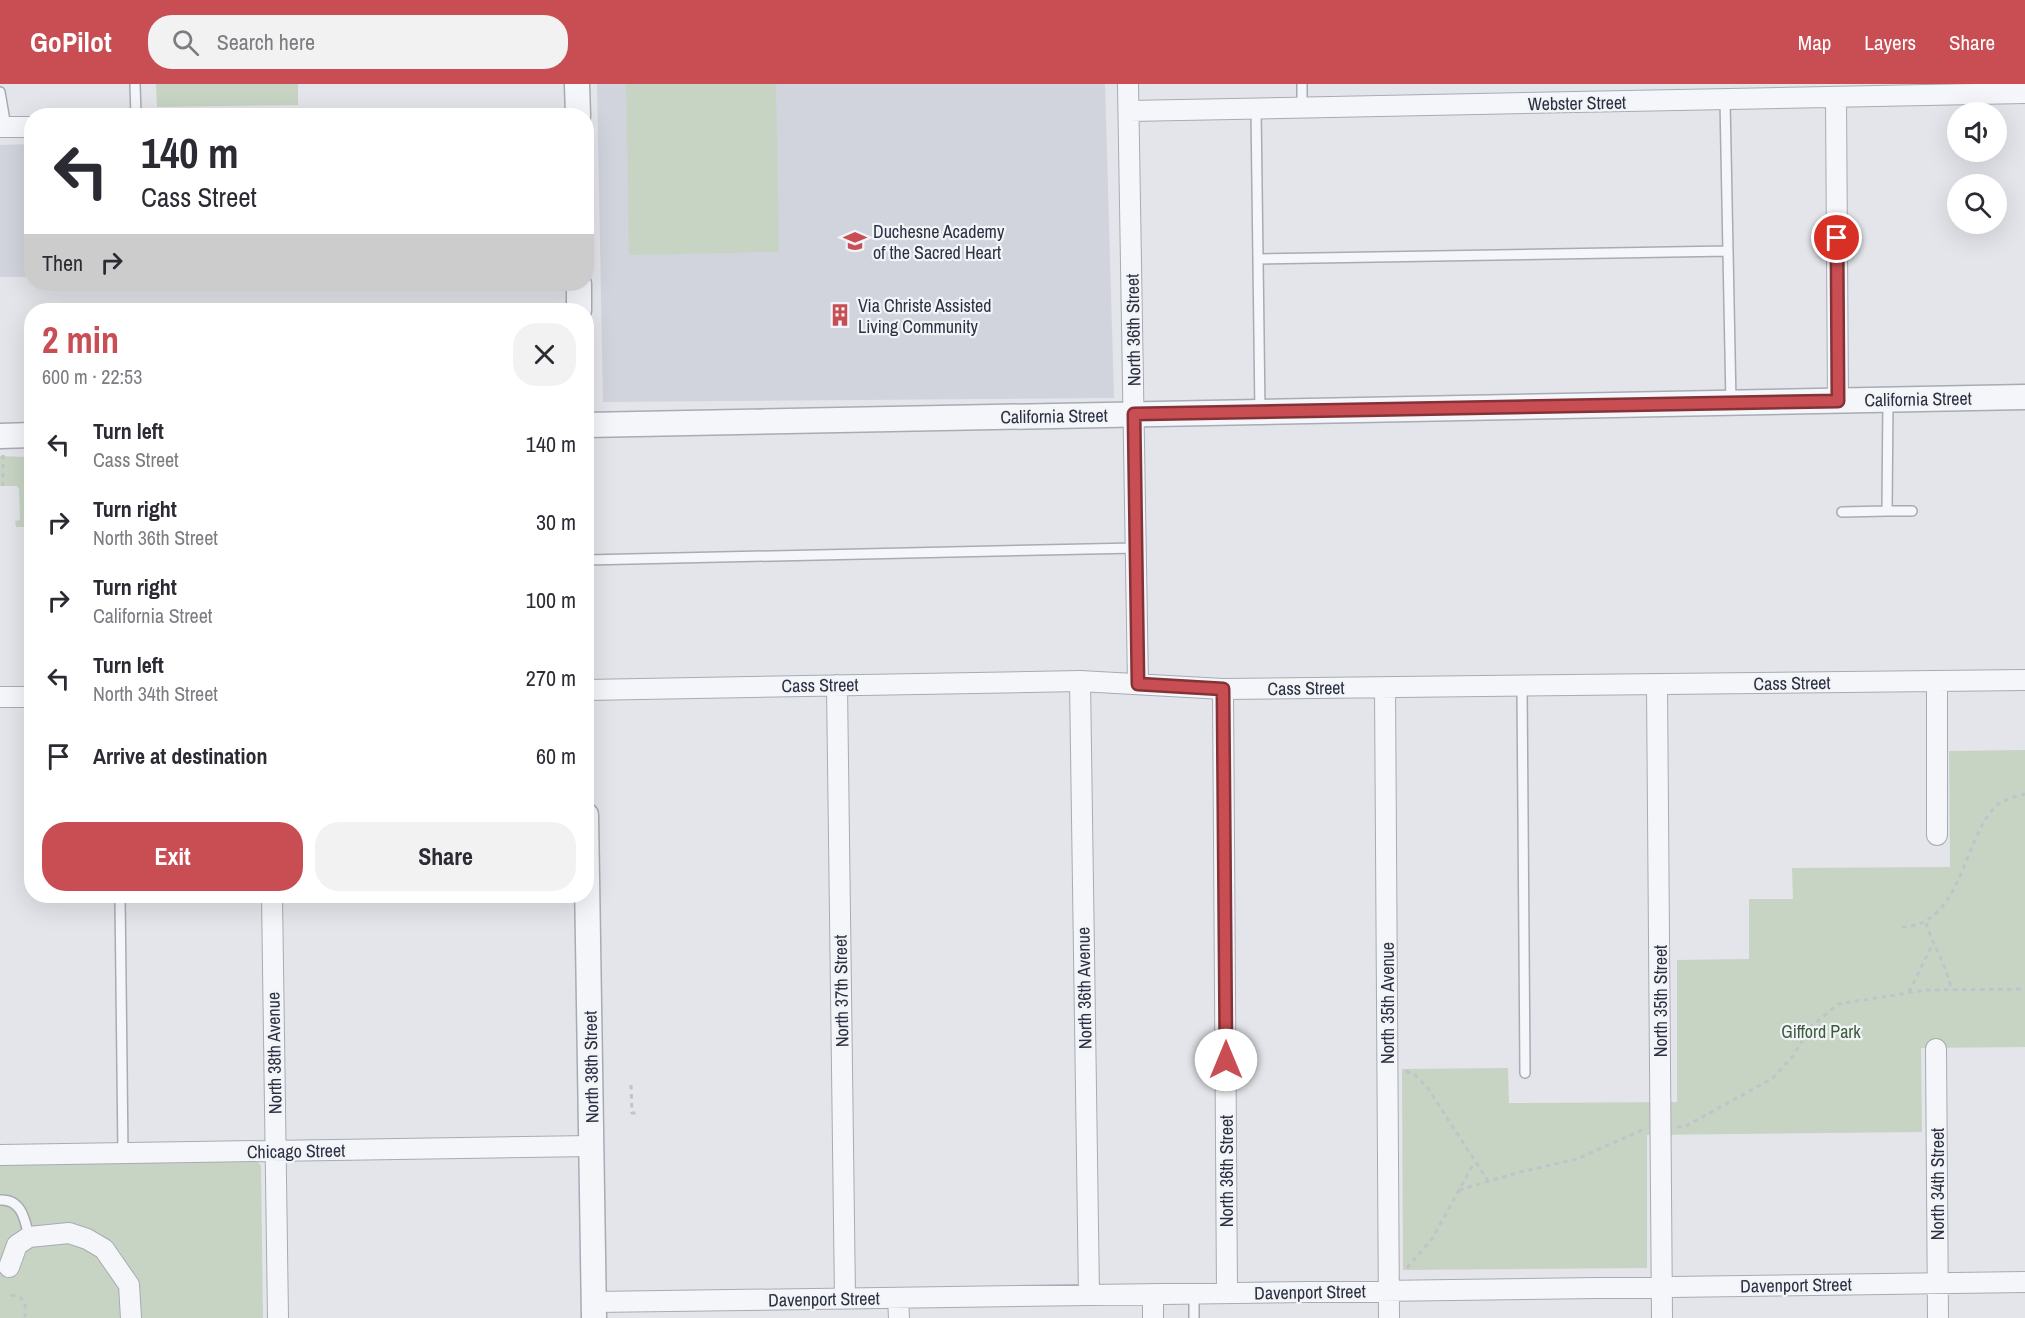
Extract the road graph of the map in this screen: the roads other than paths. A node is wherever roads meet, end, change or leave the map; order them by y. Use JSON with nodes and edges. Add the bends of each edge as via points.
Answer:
{"nodes":[{"id":1,"x":135,"y":84,"type":"edge"},
{"id":2,"x":577,"y":84,"type":"edge"},
{"id":3,"x":1128,"y":84,"type":"edge"},
{"id":4,"x":1302,"y":84,"type":"edge"},
{"id":5,"x":0,"y":92,"type":"edge"},
{"id":6,"x":2025,"y":93,"type":"edge"},
{"id":7,"x":1836,"y":97,"type":"junction"},
{"id":8,"x":1725,"y":100,"type":"junction"},
{"id":9,"x":136,"y":108,"type":"edge"},
{"id":10,"x":578,"y":108,"type":"edge"},
{"id":11,"x":1302,"y":108,"type":"junction"},
{"id":12,"x":1256,"y":109,"type":"junction"},
{"id":13,"x":1129,"y":111,"type":"junction"},
{"id":14,"x":3,"y":127,"type":"edge"},
{"id":15,"x":24,"y":127,"type":"edge"},
{"id":16,"x":1728,"y":251,"type":"junction"},
{"id":17,"x":1258,"y":259,"type":"junction"},
{"id":18,"x":2025,"y":397,"type":"edge"},
{"id":19,"x":1888,"y":400,"type":"junction"},
{"id":20,"x":1838,"y":401,"type":"junction"},
{"id":21,"x":1731,"y":403,"type":"junction"},
{"id":22,"x":1260,"y":412,"type":"junction"},
{"id":23,"x":1134,"y":414,"type":"junction"},
{"id":24,"x":594,"y":425,"type":"edge"},
{"id":25,"x":24,"y":435,"type":"edge"},
{"id":26,"x":0,"y":436,"type":"edge"},
{"id":27,"x":1887,"y":511,"type":"junction"},
{"id":28,"x":1912,"y":511,"type":"dead end"},
{"id":29,"x":1842,"y":512,"type":"dead end"},
{"id":30,"x":1136,"y":548,"type":"junction"},
{"id":31,"x":594,"y":560,"type":"edge"},
{"id":32,"x":2025,"y":680,"type":"edge"},
{"id":33,"x":1080,"y":681,"type":"junction"},
{"id":34,"x":1937,"y":681,"type":"junction"},
{"id":35,"x":1138,"y":684,"type":"junction"},
{"id":36,"x":837,"y":685,"type":"junction"},
{"id":37,"x":1657,"y":685,"type":"junction"},
{"id":38,"x":1522,"y":686,"type":"junction"},
{"id":39,"x":1385,"y":687,"type":"junction"},
{"id":40,"x":1223,"y":689,"type":"junction"},
{"id":41,"x":594,"y":690,"type":"edge"},
{"id":42,"x":0,"y":697,"type":"edge"},
{"id":43,"x":24,"y":697,"type":"edge"},
{"id":44,"x":1937,"y":835,"type":"dead end"},
{"id":45,"x":120,"y":903,"type":"edge"},
{"id":46,"x":272,"y":903,"type":"edge"},
{"id":47,"x":588,"y":903,"type":"edge"},
{"id":48,"x":1936,"y":1049,"type":"dead end"},
{"id":49,"x":1525,"y":1073,"type":"dead end"},
{"id":50,"x":592,"y":1146,"type":"junction"},
{"id":51,"x":275,"y":1152,"type":"junction"},
{"id":52,"x":123,"y":1154,"type":"junction"},
{"id":53,"x":0,"y":1155,"type":"edge"},
{"id":54,"x":0,"y":1200,"type":"edge"},
{"id":55,"x":29,"y":1237,"type":"junction"},
{"id":56,"x":8,"y":1259,"type":"dead end"},
{"id":57,"x":2025,"y":1282,"type":"edge"},
{"id":58,"x":1938,"y":1283,"type":"junction"},
{"id":59,"x":1662,"y":1287,"type":"junction"},
{"id":60,"x":1388,"y":1291,"type":"junction"},
{"id":61,"x":1227,"y":1293,"type":"junction"},
{"id":62,"x":1153,"y":1294,"type":"junction"},
{"id":63,"x":1194,"y":1294,"type":"junction"},
{"id":64,"x":1089,"y":1295,"type":"junction"},
{"id":65,"x":845,"y":1298,"type":"junction"},
{"id":66,"x":898,"y":1298,"type":"junction"},
{"id":67,"x":594,"y":1310,"type":"edge"},
{"id":68,"x":131,"y":1318,"type":"edge"},
{"id":69,"x":278,"y":1318,"type":"edge"},
{"id":70,"x":899,"y":1318,"type":"edge"},
{"id":71,"x":1153,"y":1318,"type":"edge"},
{"id":72,"x":1194,"y":1318,"type":"edge"},
{"id":73,"x":1389,"y":1318,"type":"edge"},
{"id":74,"x":1662,"y":1318,"type":"edge"},
{"id":75,"x":1938,"y":1318,"type":"edge"}],
"edges":[{"from":1,"to":9,"type":"lane"},
{"from":2,"to":10,"type":"street"},
{"from":3,"to":13,"type":"street","name":"North 36th Street"},
{"from":4,"to":11,"type":"lane"},
{"from":5,"to":14,"type":"lane"},
{"from":6,"to":7,"type":"street","name":"Webster Street"},
{"from":7,"to":8,"type":"street","name":"Webster Street"},
{"from":7,"to":20,"type":"street"},
{"from":8,"to":11,"type":"street","name":"Webster Street"},
{"from":8,"to":16,"type":"lane"},
{"from":11,"to":12,"type":"street","name":"Webster Street"},
{"from":12,"to":13,"type":"street","name":"Webster Street"},
{"from":12,"to":17,"type":"lane"},
{"from":13,"to":23,"type":"street","name":"North 36th Street"},
{"from":14,"to":15,"type":"street"},
{"from":16,"to":17,"type":"lane"},
{"from":16,"to":21,"type":"lane"},
{"from":17,"to":22,"type":"lane"},
{"from":18,"to":19,"type":"street","name":"California Street"},
{"from":19,"to":20,"type":"street","name":"California Street"},
{"from":19,"to":27,"type":"lane"},
{"from":20,"to":21,"type":"street","name":"California Street"},
{"from":21,"to":22,"type":"street","name":"California Street"},
{"from":22,"to":23,"type":"street","name":"California Street"},
{"from":23,"to":24,"type":"street","name":"California Street"},
{"from":23,"to":30,"type":"street","name":"North 36th Street"},
{"from":25,"to":26,"type":"street"},
{"from":27,"to":28,"type":"lane"},
{"from":27,"to":29,"type":"lane"},
{"from":30,"to":31,"type":"lane"},
{"from":30,"to":35,"type":"street","name":"North 36th Street"},
{"from":32,"to":34,"type":"street","name":"Cass Street"},
{"from":33,"to":35,"type":"street","name":"Cass Street"},
{"from":33,"to":36,"type":"street","name":"Cass Street"},
{"from":33,"to":64,"type":"street","name":"North 36th Avenue"},
{"from":34,"to":37,"type":"street","name":"Cass Street"},
{"from":34,"to":44,"type":"street"},
{"from":35,"to":40,"type":"street","name":"Cass Street"},
{"from":36,"to":41,"type":"street","name":"Cass Street"},
{"from":36,"to":65,"type":"street","name":"North 37th Street"},
{"from":37,"to":38,"type":"street","name":"Cass Street"},
{"from":37,"to":59,"type":"street","name":"North 35th Street"},
{"from":38,"to":39,"type":"street","name":"Cass Street"},
{"from":38,"to":49,"type":"lane"},
{"from":39,"to":40,"type":"street","name":"Cass Street"},
{"from":39,"to":60,"type":"street","name":"North 35th Avenue"},
{"from":40,"to":61,"type":"street","name":"North 36th Street"},
{"from":42,"to":43,"type":"street"},
{"from":45,"to":52,"type":"lane"},
{"from":46,"to":51,"type":"street","name":"North 38th Avenue"},
{"from":47,"to":50,"type":"street","name":"North 38th Street"},
{"from":48,"to":58,"type":"street","name":"North 34th Street"},
{"from":50,"to":51,"type":"street","name":"Chicago Street"},
{"from":50,"to":67,"type":"street","name":"North 38th Street"},
{"from":51,"to":52,"type":"street","name":"Chicago Street"},
{"from":51,"to":69,"type":"street","name":"North 38th Avenue"},
{"from":52,"to":53,"type":"street","name":"Chicago Street"},
{"from":54,"to":55,"type":"lane","via":[[18,1206]]},
{"from":55,"to":56,"type":"street","via":[[16,1245]]},
{"from":55,"to":68,"type":"street","via":[[69,1233],[104,1249],[129,1285]]},
{"from":57,"to":58,"type":"street","name":"Davenport Street"},
{"from":58,"to":59,"type":"street","name":"Davenport Street"},
{"from":58,"to":75,"type":"street","name":"North 34th Street"},
{"from":59,"to":60,"type":"street","name":"Davenport Street"},
{"from":59,"to":74,"type":"street","name":"North 35th Street"},
{"from":60,"to":61,"type":"street","name":"Davenport Street"},
{"from":60,"to":73,"type":"street","name":"North 35th Avenue"},
{"from":61,"to":63,"type":"street","name":"Davenport Street"},
{"from":62,"to":63,"type":"street","name":"Davenport Street"},
{"from":62,"to":64,"type":"street","name":"Davenport Street"},
{"from":62,"to":71,"type":"street"},
{"from":63,"to":72,"type":"lane"},
{"from":64,"to":66,"type":"street","name":"Davenport Street"},
{"from":65,"to":66,"type":"street","name":"Davenport Street"},
{"from":65,"to":67,"type":"street","name":"Davenport Street"},
{"from":66,"to":70,"type":"street"}]}
